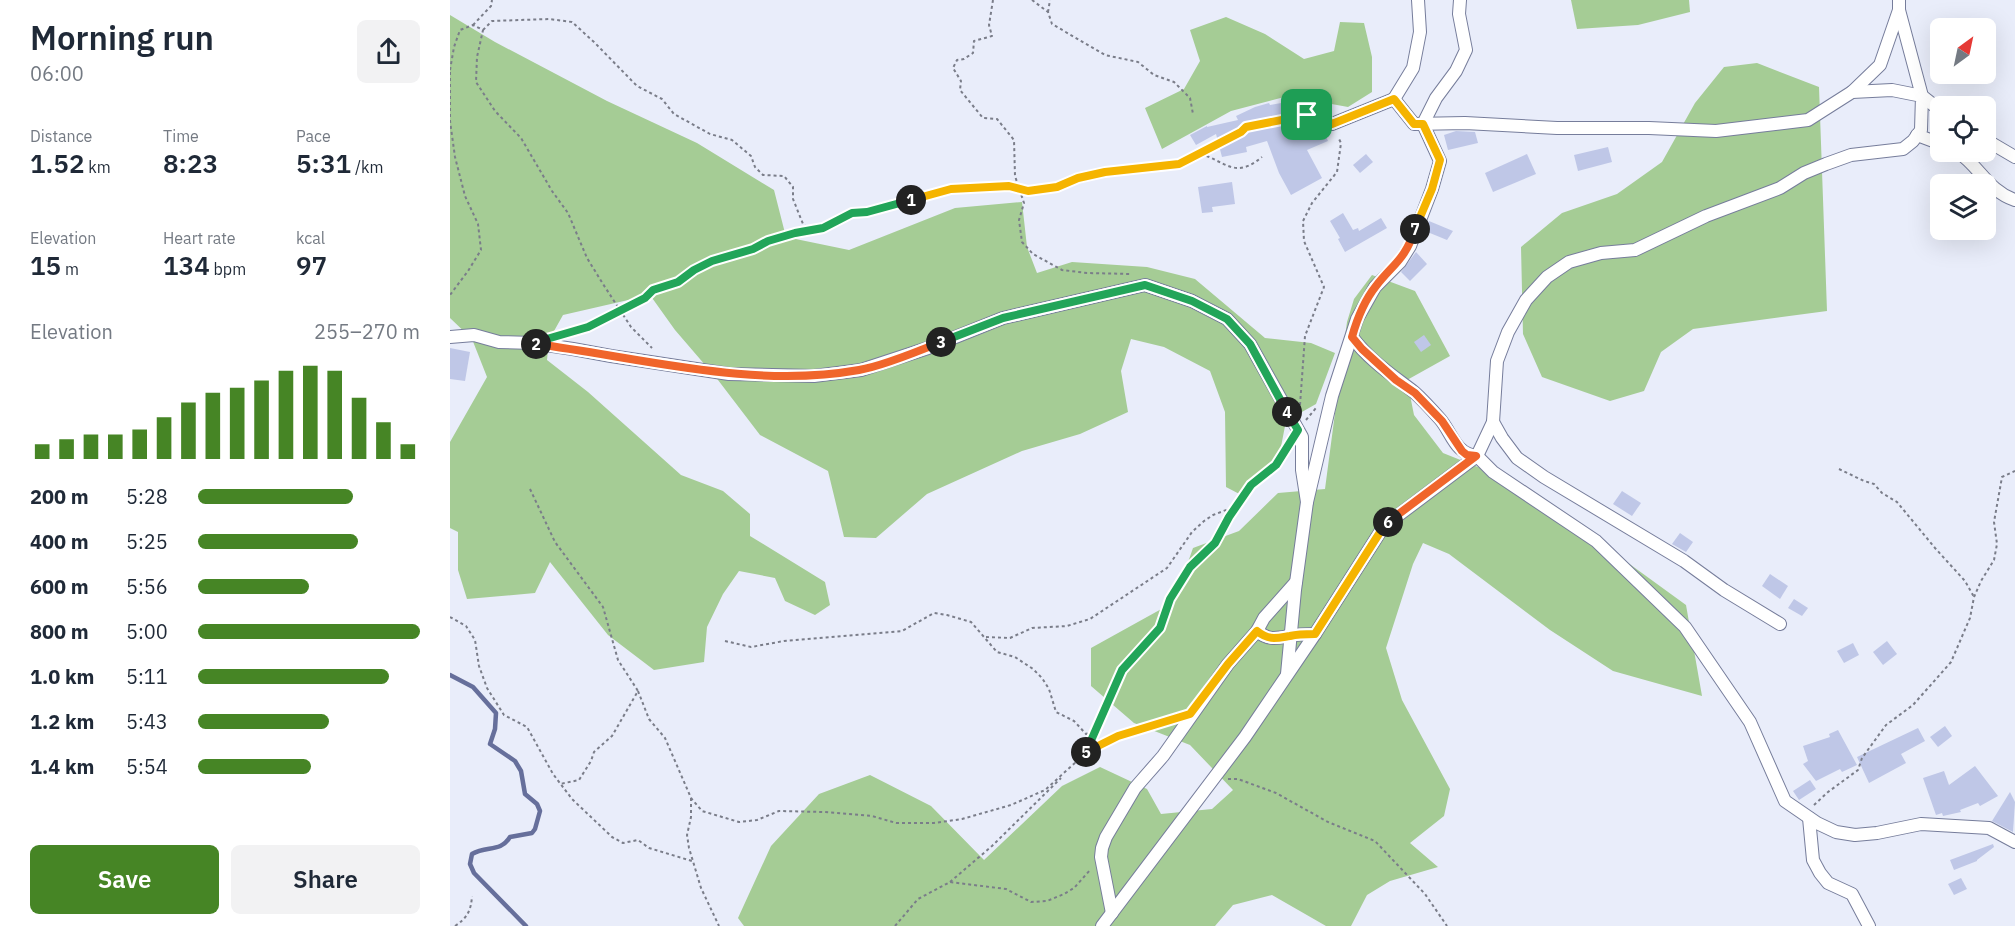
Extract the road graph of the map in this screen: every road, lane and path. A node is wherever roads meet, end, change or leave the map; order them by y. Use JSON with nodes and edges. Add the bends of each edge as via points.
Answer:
{"nodes":[{"id":1,"x":492,"y":0,"type":"edge"},
{"id":2,"x":993,"y":0,"type":"edge"},
{"id":3,"x":1032,"y":0,"type":"edge"},
{"id":4,"x":1050,"y":0,"type":"edge"},
{"id":5,"x":1418,"y":0,"type":"edge"},
{"id":6,"x":1460,"y":0,"type":"edge"},
{"id":7,"x":1899,"y":5,"type":"edge"},
{"id":8,"x":1048,"y":12,"type":"junction"},
{"id":9,"x":474,"y":25,"type":"junction"},
{"id":10,"x":483,"y":30,"type":"junction"},
{"id":11,"x":450,"y":71,"type":"edge"},
{"id":12,"x":1852,"y":92,"type":"junction"},
{"id":13,"x":1922,"y":96,"type":"junction"},
{"id":14,"x":1394,"y":99,"type":"junction"},
{"id":15,"x":1930,"y":102,"type":"edge"},
{"id":16,"x":1193,"y":114,"type":"dead end"},
{"id":17,"x":1332,"y":124,"type":"junction"},
{"id":18,"x":1423,"y":124,"type":"junction"},
{"id":19,"x":1917,"y":135,"type":"junction"},
{"id":20,"x":1930,"y":140,"type":"edge"},
{"id":21,"x":1996,"y":146,"type":"edge"},
{"id":22,"x":1198,"y":153,"type":"junction"},
{"id":23,"x":1262,"y":157,"type":"dead end"},
{"id":24,"x":2015,"y":157,"type":"edge"},
{"id":25,"x":1970,"y":162,"type":"edge"},
{"id":26,"x":1019,"y":189,"type":"junction"},
{"id":27,"x":2015,"y":200,"type":"edge"},
{"id":28,"x":812,"y":231,"type":"junction"},
{"id":29,"x":1136,"y":276,"type":"dead end"},
{"id":30,"x":450,"y":295,"type":"edge"},
{"id":31,"x":621,"y":309,"type":"junction"},
{"id":32,"x":561,"y":336,"type":"dead end"},
{"id":33,"x":450,"y":337,"type":"edge"},
{"id":34,"x":1352,"y":337,"type":"junction"},
{"id":35,"x":658,"y":351,"type":"dead end"},
{"id":36,"x":1320,"y":402,"type":"dead end"},
{"id":37,"x":1300,"y":407,"type":"dead end"},
{"id":38,"x":1493,"y":422,"type":"junction"},
{"id":39,"x":1298,"y":430,"type":"junction"},
{"id":40,"x":1476,"y":456,"type":"junction"},
{"id":41,"x":1839,"y":469,"type":"dead end"},
{"id":42,"x":2015,"y":471,"type":"edge"},
{"id":43,"x":530,"y":489,"type":"dead end"},
{"id":44,"x":1307,"y":502,"type":"junction"},
{"id":45,"x":1236,"y":506,"type":"junction"},
{"id":46,"x":1296,"y":582,"type":"junction"},
{"id":47,"x":1974,"y":597,"type":"junction"},
{"id":48,"x":450,"y":617,"type":"edge"},
{"id":49,"x":1780,"y":624,"type":"dead end"},
{"id":50,"x":1257,"y":631,"type":"junction"},
{"id":51,"x":1315,"y":634,"type":"junction"},
{"id":52,"x":1290,"y":636,"type":"junction"},
{"id":53,"x":986,"y":637,"type":"junction"},
{"id":54,"x":725,"y":641,"type":"dead end"},
{"id":55,"x":1286,"y":676,"type":"junction"},
{"id":56,"x":638,"y":691,"type":"junction"},
{"id":57,"x":1190,"y":714,"type":"junction"},
{"id":58,"x":1096,"y":730,"type":"junction"},
{"id":59,"x":1086,"y":753,"type":"junction"},
{"id":60,"x":1067,"y":771,"type":"junction"},
{"id":61,"x":1214,"y":779,"type":"junction"},
{"id":62,"x":560,"y":784,"type":"junction"},
{"id":63,"x":691,"y":798,"type":"junction"},
{"id":64,"x":1796,"y":810,"type":"junction"},
{"id":65,"x":1809,"y":818,"type":"junction"},
{"id":66,"x":2015,"y":842,"type":"edge"},
{"id":67,"x":1102,"y":848,"type":"junction"},
{"id":68,"x":692,"y":861,"type":"junction"},
{"id":69,"x":950,"y":882,"type":"junction"},
{"id":70,"x":472,"y":896,"type":"dead end"},
{"id":71,"x":1112,"y":913,"type":"junction"},
{"id":72,"x":455,"y":926,"type":"edge"},
{"id":73,"x":719,"y":926,"type":"edge"},
{"id":74,"x":895,"y":926,"type":"edge"},
{"id":75,"x":1102,"y":926,"type":"edge"},
{"id":76,"x":1447,"y":926,"type":"edge"},
{"id":77,"x":1869,"y":926,"type":"edge"}],
"edges":[{"from":1,"to":9,"type":"path"},
{"from":2,"to":26,"type":"path","via":[[992,36],[974,41],[973,53],[957,60],[953,68],[961,81],[960,90],[969,102],[983,117],[997,119],[1014,140]]},
{"from":3,"to":8,"type":"path"},
{"from":4,"to":8,"type":"path"},
{"from":5,"to":14,"type":"street","via":[[1420,32],[1413,68]]},
{"from":6,"to":18,"type":"street","via":[[1466,50]]},
{"from":7,"to":12,"type":"street","via":[[1880,65]]},
{"from":7,"to":13,"type":"street"},
{"from":8,"to":16,"type":"path","via":[[1052,24],[1105,55],[1138,62],[1154,75],[1174,82],[1190,98]]},
{"from":9,"to":10,"type":"path"},
{"from":9,"to":11,"type":"path","via":[[460,30]]},
{"from":10,"to":28,"type":"path","via":[[492,21],[572,22],[637,86],[662,99],[674,114],[710,134],[732,140],[751,156],[763,175],[784,176],[793,187],[793,199],[803,224]]},
{"from":10,"to":31,"type":"path","via":[[476,82],[495,111],[522,138],[568,213],[587,258]]},
{"from":11,"to":30,"type":"path","via":[[455,157],[465,196],[478,224],[481,250]]},
{"from":12,"to":13,"type":"street","via":[[1892,90]]},
{"from":12,"to":18,"type":"street","via":[[1808,120],[1716,131]]},
{"from":13,"to":15,"type":"street"},
{"from":13,"to":19,"type":"street","via":[[1921,130]]},
{"from":14,"to":17,"type":"street"},
{"from":14,"to":18,"type":"street","via":[[1414,124]]},
{"from":17,"to":22,"type":"path","via":[[1321,115],[1262,123],[1246,127]]},
{"from":17,"to":37,"type":"path","via":[[1341,143],[1337,172],[1303,221],[1304,241],[1324,287],[1305,336]]},
{"from":18,"to":34,"type":"street","via":[[1440,160],[1432,189],[1410,246],[1375,287]]},
{"from":19,"to":20,"type":"street"},
{"from":19,"to":38,"type":"street","via":[[1903,149],[1851,155],[1826,164],[1635,250],[1600,253],[1569,262],[1547,277],[1526,300],[1504,342],[1497,361]]},
{"from":21,"to":24,"type":"street"},
{"from":22,"to":23,"type":"path","via":[[1239,169]]},
{"from":22,"to":26,"type":"path","via":[[1179,164],[1105,172],[1057,187]]},
{"from":25,"to":27,"type":"street","via":[[1993,189]]},
{"from":26,"to":28,"type":"path","via":[[951,189],[852,213]]},
{"from":26,"to":29,"type":"path","via":[[1024,203],[1019,220],[1022,242],[1033,254],[1071,272]]},
{"from":28,"to":31,"type":"path","via":[[768,241],[712,261]]},
{"from":31,"to":32,"type":"path"},
{"from":31,"to":35,"type":"path","via":[[631,327]]},
{"from":33,"to":39,"type":"street","via":[[474,335],[729,374],[814,376],[861,370],[1003,318],[1145,285],[1192,301],[1227,319],[1250,344]]},
{"from":34,"to":40,"type":"street","via":[[1415,393],[1442,421],[1462,451]]},
{"from":34,"to":44,"type":"street","via":[[1332,396]]},
{"from":36,"to":39,"type":"path"},
{"from":38,"to":40,"type":"street"},
{"from":38,"to":49,"type":"street","via":[[1517,458]]},
{"from":39,"to":44,"type":"street","via":[[1302,437]]},
{"from":39,"to":45,"type":"path","via":[[1276,465],[1251,485]]},
{"from":40,"to":51,"type":"street","via":[[1384,526]]},
{"from":40,"to":64,"type":"street","via":[[1596,542],[1685,627],[1750,722],[1785,801]]},
{"from":41,"to":47,"type":"path","via":[[1874,484],[1897,502],[1965,581]]},
{"from":42,"to":47,"type":"path","via":[[2002,477],[1994,522],[1994,560]]},
{"from":43,"to":56,"type":"path","via":[[555,542],[603,607],[618,660]]},
{"from":44,"to":46,"type":"street"},
{"from":45,"to":53,"type":"path","via":[[1213,514],[1192,532],[1167,568],[1090,618],[1067,626],[1032,628],[1010,638]]},
{"from":45,"to":58,"type":"path","via":[[1215,543],[1190,567],[1170,599],[1160,628],[1122,670]]},
{"from":46,"to":50,"type":"street"},
{"from":46,"to":52,"type":"street"},
{"from":47,"to":64,"type":"path","via":[[1970,618],[1951,662],[1913,705],[1886,725],[1858,770],[1812,807]]},
{"from":48,"to":62,"type":"path","via":[[466,626],[474,640],[487,688],[504,715],[527,727]]},
{"from":50,"to":52,"type":"street","via":[[1276,640]]},
{"from":50,"to":57,"type":"street"},
{"from":51,"to":52,"type":"street"},
{"from":51,"to":55,"type":"street"},
{"from":52,"to":55,"type":"street"},
{"from":53,"to":54,"type":"path","via":[[971,622],[934,613],[902,631],[751,647]]},
{"from":53,"to":58,"type":"path","via":[[997,652],[1015,657],[1042,678],[1056,712],[1074,721],[1086,734]]},
{"from":55,"to":61,"type":"street"},
{"from":56,"to":62,"type":"path","via":[[612,736],[594,752],[579,780]]},
{"from":56,"to":63,"type":"path","via":[[649,719],[665,738]]},
{"from":57,"to":59,"type":"path","via":[[1118,736]]},
{"from":57,"to":67,"type":"street","via":[[1136,788]]},
{"from":58,"to":59,"type":"path"},
{"from":59,"to":60,"type":"path"},
{"from":60,"to":63,"type":"path","via":[[1045,790],[1011,805],[934,823],[778,811],[739,822],[702,811]]},
{"from":60,"to":69,"type":"path","via":[[1043,798]]},
{"from":61,"to":71,"type":"street"},
{"from":61,"to":76,"type":"path","via":[[1238,779],[1276,793],[1328,822],[1375,841],[1425,894]]},
{"from":62,"to":68,"type":"path","via":[[622,843],[638,840],[649,848]]},
{"from":63,"to":68,"type":"path","via":[[687,834]]},
{"from":64,"to":65,"type":"street"},
{"from":65,"to":66,"type":"street","via":[[1836,832],[1855,835],[1921,824],[1989,828]]},
{"from":65,"to":77,"type":"street","via":[[1813,860],[1820,873],[1828,883],[1852,894]]},
{"from":67,"to":69,"type":"path","via":[[1074,888],[1047,901],[1031,903],[1006,889]]},
{"from":67,"to":71,"type":"street"},
{"from":68,"to":73,"type":"path"},
{"from":69,"to":74,"type":"path","via":[[918,899]]},
{"from":70,"to":72,"type":"path","via":[[471,909]]},
{"from":71,"to":75,"type":"street"}]}
